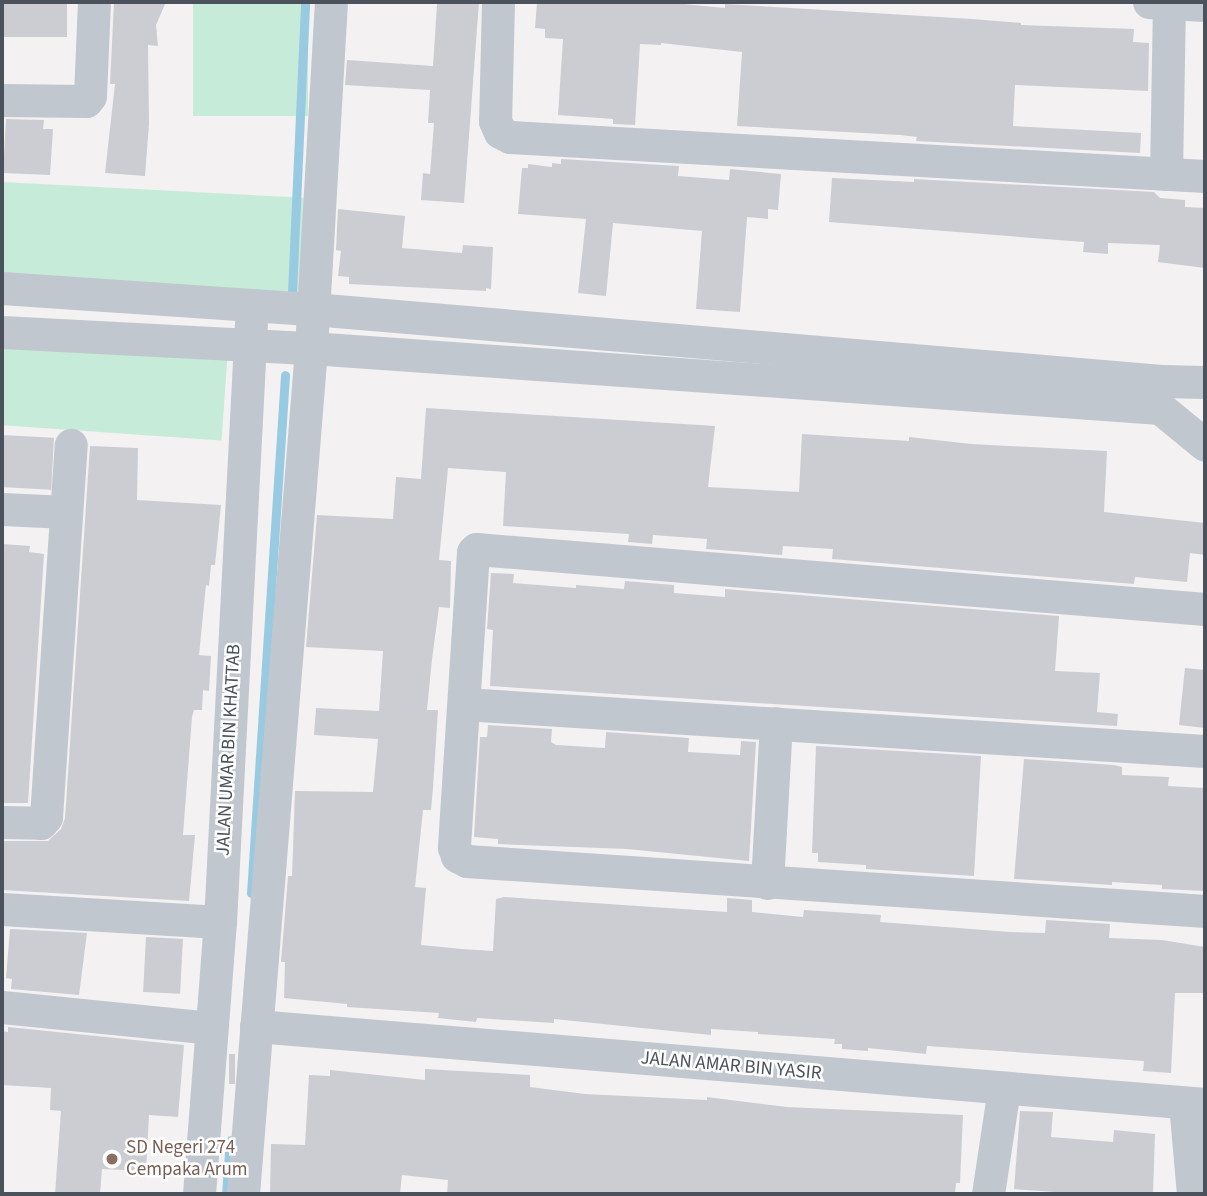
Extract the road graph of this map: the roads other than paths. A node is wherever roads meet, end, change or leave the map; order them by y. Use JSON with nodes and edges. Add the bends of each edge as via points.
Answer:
{"nodes":[{"id":1,"x":94,"y":2,"type":"edge"},
{"id":2,"x":331,"y":2,"type":"edge"},
{"id":3,"x":498,"y":2,"type":"edge"},
{"id":4,"x":1158,"y":2,"type":"edge"},
{"id":5,"x":1205,"y":5,"type":"edge"},
{"id":6,"x":2,"y":100,"type":"edge"},
{"id":7,"x":1166,"y":174,"type":"junction"},
{"id":8,"x":1205,"y":176,"type":"edge"},
{"id":9,"x":2,"y":288,"type":"edge"},
{"id":10,"x":251,"y":305,"type":"junction"},
{"id":11,"x":313,"y":309,"type":"junction"},
{"id":12,"x":2,"y":332,"type":"edge"},
{"id":13,"x":251,"y":346,"type":"junction"},
{"id":14,"x":311,"y":348,"type":"junction"},
{"id":15,"x":1205,"y":382,"type":"edge"},
{"id":16,"x":1161,"y":395,"type":"junction"},
{"id":17,"x":71,"y":444,"type":"dead end"},
{"id":18,"x":1205,"y":445,"type":"edge"},
{"id":19,"x":2,"y":509,"type":"edge"},
{"id":20,"x":66,"y":512,"type":"junction"},
{"id":21,"x":1205,"y":609,"type":"edge"},
{"id":22,"x":464,"y":704,"type":"junction"},
{"id":23,"x":776,"y":723,"type":"junction"},
{"id":24,"x":1205,"y":751,"type":"edge"},
{"id":25,"x":2,"y":822,"type":"edge"},
{"id":26,"x":767,"y":883,"type":"junction"},
{"id":27,"x":2,"y":909,"type":"edge"},
{"id":28,"x":1205,"y":911,"type":"edge"},
{"id":29,"x":220,"y":922,"type":"junction"},
{"id":30,"x":2,"y":1007,"type":"edge"},
{"id":31,"x":210,"y":1036,"type":"junction"},
{"id":32,"x":255,"y":1036,"type":"junction"},
{"id":33,"x":1004,"y":1088,"type":"junction"},
{"id":34,"x":1195,"y":1103,"type":"edge"},
{"id":35,"x":199,"y":1194,"type":"edge"},
{"id":36,"x":243,"y":1194,"type":"edge"},
{"id":37,"x":989,"y":1194,"type":"edge"},
{"id":38,"x":1193,"y":1194,"type":"edge"}],
"edges":[{"from":1,"to":6,"type":"street","via":[[90,96],[86,101]]},
{"from":2,"to":11,"type":"street"},
{"from":3,"to":7,"type":"street","via":[[495,121],[500,132],[510,137]]},
{"from":4,"to":5,"type":"street"},
{"from":4,"to":7,"type":"street"},
{"from":7,"to":8,"type":"street"},
{"from":9,"to":10,"type":"street"},
{"from":10,"to":11,"type":"street"},
{"from":10,"to":13,"type":"street","name":"JALAN UMAR BIN KHATTAB"},
{"from":11,"to":14,"type":"street"},
{"from":11,"to":16,"type":"street"},
{"from":12,"to":13,"type":"street"},
{"from":13,"to":14,"type":"street"},
{"from":13,"to":29,"type":"street","name":"JALAN UMAR BIN KHATTAB"},
{"from":14,"to":16,"type":"street"},
{"from":14,"to":32,"type":"street"},
{"from":15,"to":16,"type":"street"},
{"from":16,"to":18,"type":"street"},
{"from":17,"to":20,"type":"street"},
{"from":19,"to":20,"type":"street"},
{"from":20,"to":25,"type":"street","via":[[46,817],[41,823]]},
{"from":21,"to":22,"type":"street","via":[[476,550]]},
{"from":22,"to":23,"type":"street"},
{"from":22,"to":26,"type":"street","via":[[454,847],[462,859]]},
{"from":23,"to":24,"type":"street"},
{"from":23,"to":26,"type":"street"},
{"from":26,"to":28,"type":"street"},
{"from":27,"to":29,"type":"street"},
{"from":29,"to":31,"type":"street","name":"JALAN UMAR BIN KHATTAB"},
{"from":30,"to":31,"type":"street","name":"JALAN AMAR BIN YASIR"},
{"from":31,"to":32,"type":"street","name":"JALAN AMAR BIN YASIR"},
{"from":31,"to":35,"type":"street","name":"JALAN UMAR BIN KHATTAB"},
{"from":32,"to":33,"type":"street","name":"JALAN AMAR BIN YASIR"},
{"from":32,"to":36,"type":"street"},
{"from":33,"to":34,"type":"street","name":"JALAN AMAR BIN YASIR"},
{"from":33,"to":37,"type":"street"},
{"from":34,"to":38,"type":"street"}]}
